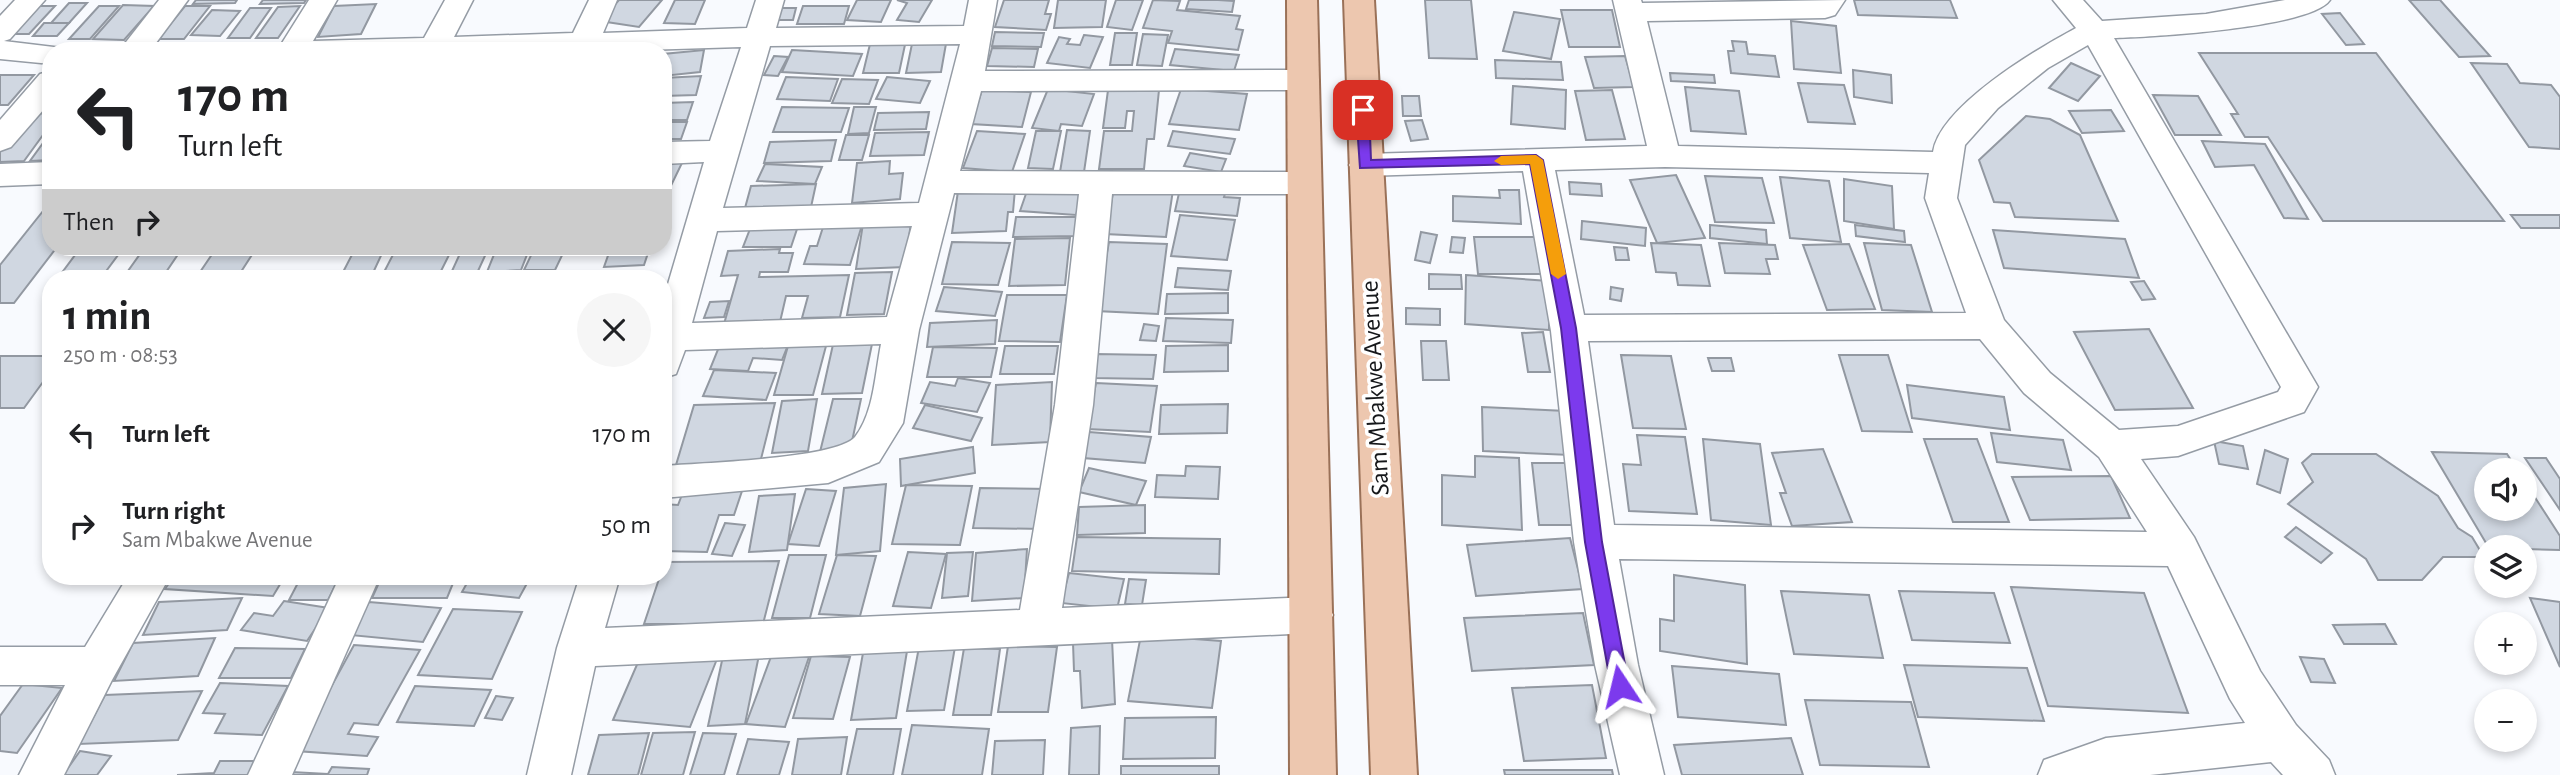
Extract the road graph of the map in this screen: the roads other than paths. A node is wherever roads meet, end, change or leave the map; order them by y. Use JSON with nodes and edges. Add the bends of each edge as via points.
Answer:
{"nodes":[{"id":1,"x":31,"y":0,"type":"edge"},
{"id":2,"x":174,"y":0,"type":"edge"},
{"id":3,"x":323,"y":0,"type":"edge"},
{"id":4,"x":459,"y":0,"type":"edge"},
{"id":5,"x":603,"y":0,"type":"edge"},
{"id":6,"x":770,"y":0,"type":"edge"},
{"id":7,"x":983,"y":0,"type":"edge"},
{"id":8,"x":1303,"y":0,"type":"edge"},
{"id":9,"x":1359,"y":0,"type":"edge"},
{"id":10,"x":1831,"y":0,"type":"edge"},
{"id":11,"x":2067,"y":0,"type":"edge"},
{"id":12,"x":2316,"y":0,"type":"edge"},
{"id":13,"x":1628,"y":6,"type":"edge"},
{"id":14,"x":2094,"y":30,"type":"junction"},
{"id":15,"x":0,"y":33,"type":"edge"},
{"id":16,"x":977,"y":35,"type":"junction"},
{"id":17,"x":760,"y":37,"type":"junction"},
{"id":18,"x":141,"y":42,"type":"edge"},
{"id":19,"x":297,"y":42,"type":"edge"},
{"id":20,"x":437,"y":42,"type":"edge"},
{"id":21,"x":584,"y":42,"type":"joint"},
{"id":22,"x":0,"y":50,"type":"edge"},
{"id":23,"x":42,"y":54,"type":"edge"},
{"id":24,"x":1304,"y":80,"type":"junction"},
{"id":25,"x":968,"y":81,"type":"junction"},
{"id":26,"x":42,"y":91,"type":"edge"},
{"id":27,"x":0,"y":140,"type":"edge"},
{"id":28,"x":723,"y":151,"type":"junction"},
{"id":29,"x":672,"y":153,"type":"edge"},
{"id":30,"x":1665,"y":156,"type":"junction"},
{"id":31,"x":1536,"y":160,"type":"junction"},
{"id":32,"x":1947,"y":163,"type":"junction"},
{"id":33,"x":1364,"y":165,"type":"junction"},
{"id":34,"x":42,"y":173,"type":"edge"},
{"id":35,"x":0,"y":175,"type":"edge"},
{"id":36,"x":1097,"y":182,"type":"junction"},
{"id":37,"x":1305,"y":183,"type":"junction"},
{"id":38,"x":937,"y":198,"type":"junction"},
{"id":39,"x":704,"y":220,"type":"junction"},
{"id":40,"x":675,"y":283,"type":"edge"},
{"id":41,"x":672,"y":308,"type":"edge"},
{"id":42,"x":1989,"y":326,"type":"junction"},
{"id":43,"x":1569,"y":328,"type":"junction"},
{"id":44,"x":901,"y":330,"type":"junction"},
{"id":45,"x":672,"y":350,"type":"edge"},
{"id":46,"x":2112,"y":446,"type":"junction"},
{"id":47,"x":672,"y":481,"type":"edge"},
{"id":48,"x":1594,"y":542,"type":"junction"},
{"id":49,"x":2180,"y":549,"type":"junction"},
{"id":50,"x":145,"y":585,"type":"edge"},
{"id":51,"x":356,"y":585,"type":"edge"},
{"id":52,"x":597,"y":585,"type":"edge"},
{"id":53,"x":1312,"y":615,"type":"junction"},
{"id":54,"x":1038,"y":628,"type":"junction"},
{"id":55,"x":578,"y":648,"type":"junction"},
{"id":56,"x":0,"y":666,"type":"edge"},
{"id":57,"x":97,"y":666,"type":"junction"},
{"id":58,"x":2280,"y":740,"type":"junction"},
{"id":59,"x":41,"y":775,"type":"edge"},
{"id":60,"x":270,"y":775,"type":"edge"},
{"id":61,"x":549,"y":775,"type":"edge"},
{"id":62,"x":1313,"y":775,"type":"edge"},
{"id":63,"x":1394,"y":775,"type":"edge"},
{"id":64,"x":1642,"y":775,"type":"edge"},
{"id":65,"x":2060,"y":775,"type":"edge"},
{"id":66,"x":2313,"y":775,"type":"edge"}],
"edges":[{"from":1,"to":15,"type":"street"},
{"from":2,"to":18,"type":"street"},
{"from":3,"to":19,"type":"street"},
{"from":4,"to":20,"type":"street"},
{"from":5,"to":21,"type":"street"},
{"from":6,"to":17,"type":"street"},
{"from":7,"to":16,"type":"street"},
{"from":8,"to":24,"type":"main road"},
{"from":9,"to":33,"type":"main road","name":"Sam Mbakwe Avenue"},
{"from":10,"to":13,"type":"street","via":[[1825,9]]},
{"from":11,"to":14,"type":"street"},
{"from":12,"to":14,"type":"street","via":[[2276,14],[2199,27]]},
{"from":13,"to":30,"type":"street"},
{"from":14,"to":32,"type":"street","via":[[2037,61],[1987,101],[1950,142]]},
{"from":14,"to":46,"type":"street","via":[[2300,387],[2291,402],[2178,441]]},
{"from":16,"to":17,"type":"street"},
{"from":16,"to":25,"type":"street"},
{"from":17,"to":21,"type":"street"},
{"from":17,"to":28,"type":"street"},
{"from":22,"to":23,"type":"street"},
{"from":24,"to":25,"type":"street"},
{"from":24,"to":37,"type":"main road"},
{"from":25,"to":38,"type":"street"},
{"from":26,"to":27,"type":"street"},
{"from":28,"to":29,"type":"street"},
{"from":28,"to":39,"type":"street"},
{"from":30,"to":31,"type":"street"},
{"from":30,"to":32,"type":"street"},
{"from":31,"to":33,"type":"street"},
{"from":31,"to":43,"type":"street"},
{"from":32,"to":42,"type":"street","via":[[1941,198]]},
{"from":33,"to":63,"type":"main road","name":"Sam Mbakwe Avenue"},
{"from":34,"to":35,"type":"street"},
{"from":36,"to":37,"type":"street"},
{"from":36,"to":38,"type":"street"},
{"from":36,"to":54,"type":"street","via":[[1074,405]]},
{"from":37,"to":53,"type":"main road"},
{"from":38,"to":39,"type":"street"},
{"from":38,"to":44,"type":"street"},
{"from":39,"to":40,"type":"street"},
{"from":40,"to":41,"type":"street"},
{"from":42,"to":43,"type":"street"},
{"from":42,"to":46,"type":"street","via":[[2037,383]]},
{"from":43,"to":48,"type":"street"},
{"from":44,"to":45,"type":"street"},
{"from":44,"to":47,"type":"street","via":[[884,423],[866,451],[828,467]]},
{"from":46,"to":49,"type":"street"},
{"from":48,"to":49,"type":"street"},
{"from":48,"to":64,"type":"street","via":[[1625,710]]},
{"from":49,"to":58,"type":"street","via":[[2245,685]]},
{"from":50,"to":57,"type":"street"},
{"from":51,"to":60,"type":"street"},
{"from":52,"to":55,"type":"street"},
{"from":53,"to":54,"type":"street"},
{"from":53,"to":62,"type":"main road"},
{"from":54,"to":55,"type":"street"},
{"from":55,"to":61,"type":"street"},
{"from":56,"to":57,"type":"street"},
{"from":57,"to":59,"type":"street"},
{"from":58,"to":65,"type":"street","via":[[2106,760]]},
{"from":58,"to":66,"type":"street"}]}
